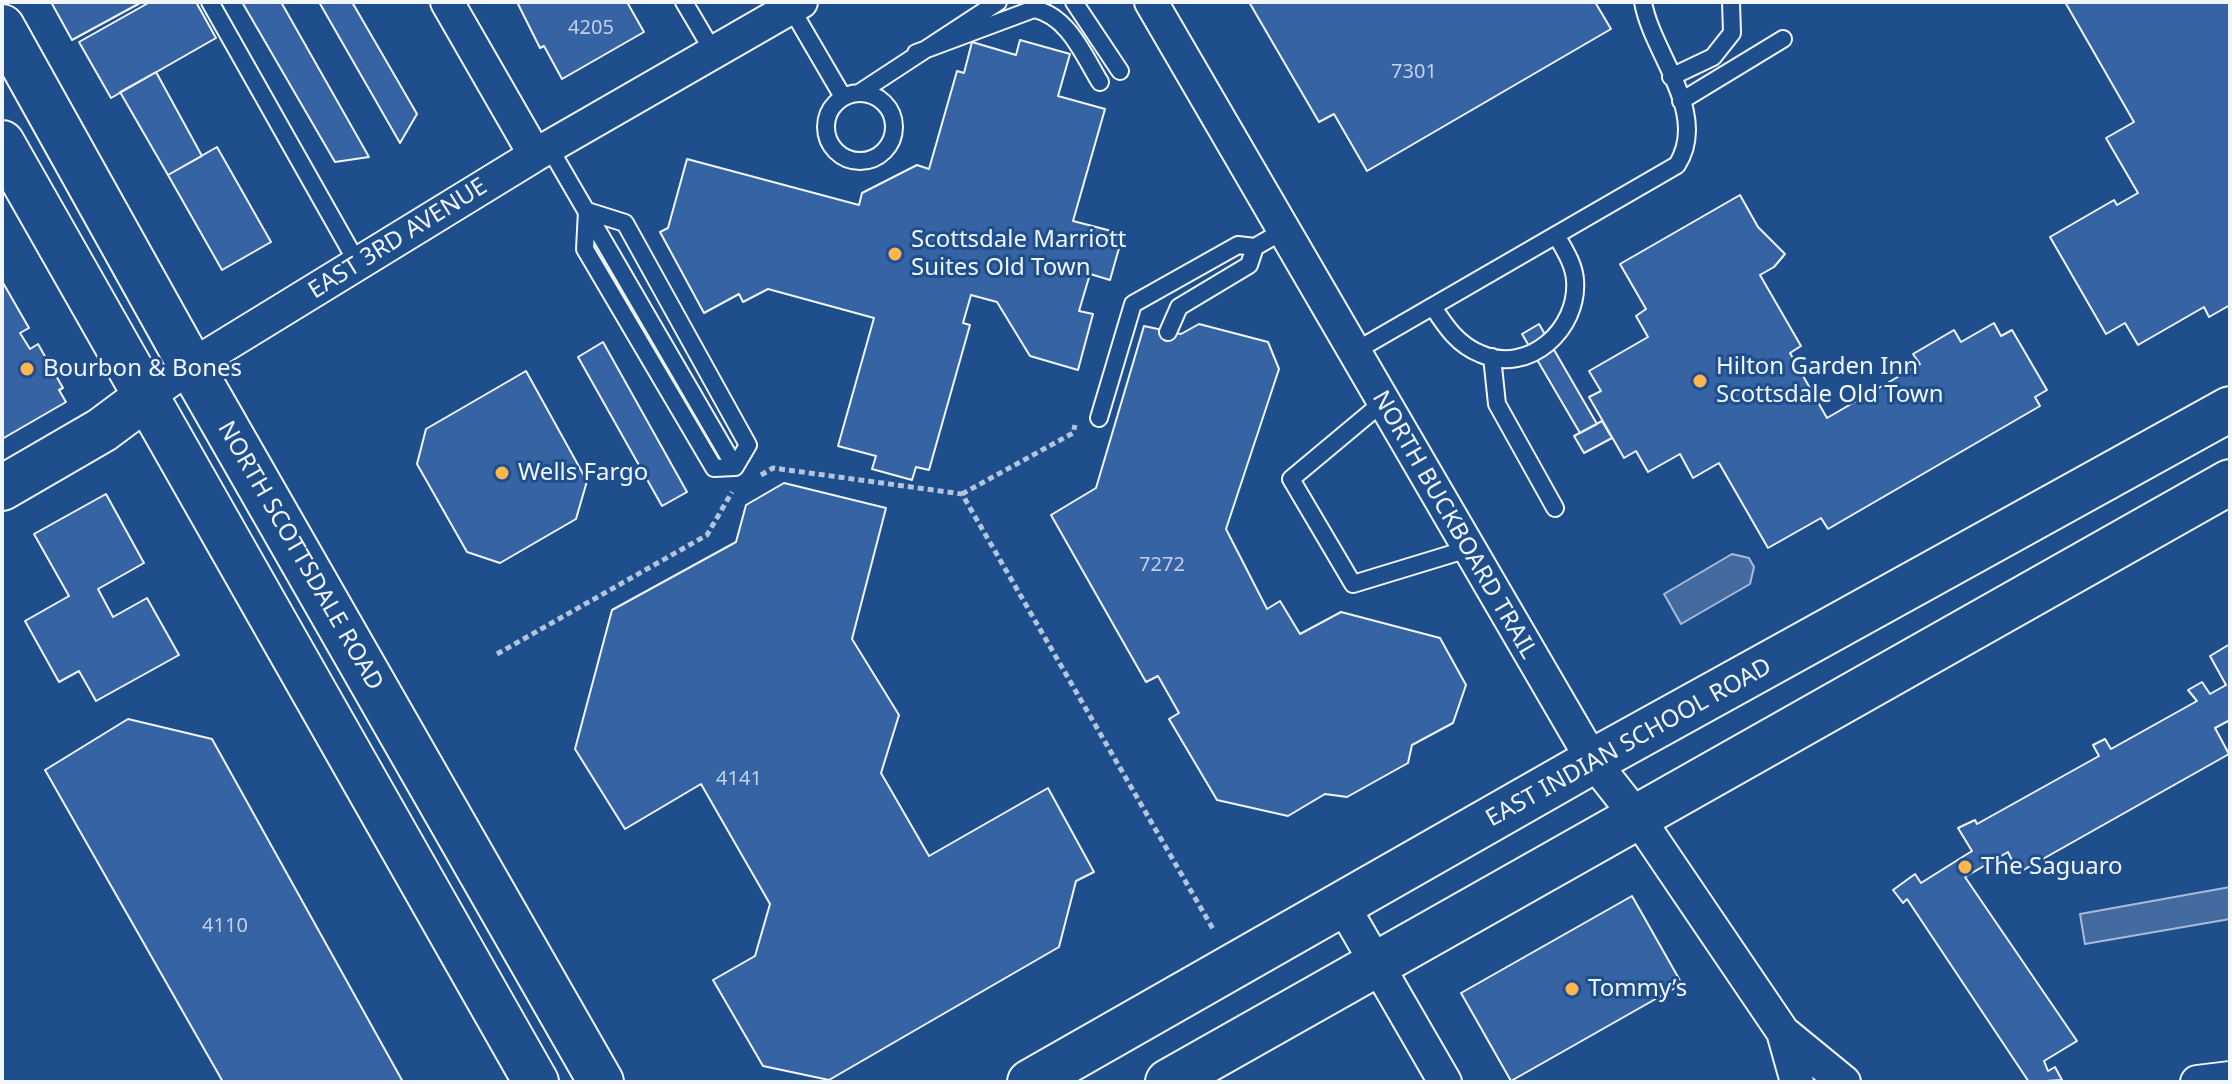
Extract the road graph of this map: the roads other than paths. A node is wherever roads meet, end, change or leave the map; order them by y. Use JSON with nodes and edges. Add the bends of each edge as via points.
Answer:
{"nodes":[{"id":1,"x":210,"y":2,"type":"edge"},
{"id":2,"x":447,"y":2,"type":"edge"},
{"id":3,"x":684,"y":2,"type":"edge"},
{"id":4,"x":998,"y":2,"type":"edge"},
{"id":5,"x":1074,"y":2,"type":"edge"},
{"id":6,"x":1151,"y":2,"type":"edge"},
{"id":7,"x":1643,"y":2,"type":"edge"},
{"id":8,"x":1731,"y":2,"type":"edge"},
{"id":9,"x":796,"y":5,"type":"edge"},
{"id":10,"x":2,"y":27,"type":"edge"},
{"id":11,"x":1783,"y":39,"type":"dead end"},
{"id":12,"x":714,"y":53,"type":"junction"},
{"id":13,"x":916,"y":53,"type":"junction"},
{"id":14,"x":1120,"y":71,"type":"dead end"},
{"id":15,"x":1671,"y":77,"type":"junction"},
{"id":16,"x":1100,"y":82,"type":"dead end"},
{"id":17,"x":1681,"y":101,"type":"junction"},
{"id":18,"x":2,"y":143,"type":"edge"},
{"id":19,"x":542,"y":151,"type":"junction"},
{"id":20,"x":587,"y":211,"type":"junction"},
{"id":21,"x":1556,"y":235,"type":"junction"},
{"id":22,"x":1269,"y":239,"type":"junction"},
{"id":23,"x":358,"y":264,"type":"junction"},
{"id":24,"x":1433,"y":307,"type":"junction"},
{"id":25,"x":1168,"y":332,"type":"dead end"},
{"id":26,"x":1352,"y":353,"type":"junction"},
{"id":27,"x":1492,"y":357,"type":"junction"},
{"id":28,"x":191,"y":366,"type":"junction"},
{"id":29,"x":145,"y":398,"type":"junction"},
{"id":30,"x":1382,"y":403,"type":"junction"},
{"id":31,"x":2230,"y":409,"type":"edge"},
{"id":32,"x":1099,"y":418,"type":"dead end"},
{"id":33,"x":2230,"y":482,"type":"edge"},
{"id":34,"x":2,"y":488,"type":"edge"},
{"id":35,"x":1555,"y":508,"type":"dead end"},
{"id":36,"x":1468,"y":549,"type":"junction"},
{"id":37,"x":1593,"y":761,"type":"junction"},
{"id":38,"x":1638,"y":818,"type":"junction"},
{"id":39,"x":1342,"y":904,"type":"junction"},
{"id":40,"x":1376,"y":965,"type":"junction"},
{"id":41,"x":1783,"y":1032,"type":"junction"},
{"id":42,"x":2230,"y":1078,"type":"edge"},
{"id":43,"x":536,"y":1082,"type":"edge"},
{"id":44,"x":601,"y":1082,"type":"edge"},
{"id":45,"x":1030,"y":1082,"type":"edge"},
{"id":46,"x":1168,"y":1082,"type":"edge"},
{"id":47,"x":1445,"y":1082,"type":"edge"},
{"id":48,"x":1797,"y":1082,"type":"edge"},
{"id":49,"x":1844,"y":1082,"type":"edge"},
{"id":50,"x":2197,"y":1082,"type":"edge"}],
"edges":[{"from":1,"to":23,"type":"lane"},
{"from":2,"to":19,"type":"street"},
{"from":3,"to":12,"type":"lane"},
{"from":4,"to":13,"type":"lane"},
{"from":5,"to":14,"type":"lane"},
{"from":6,"to":22,"type":"street","name":"NORTH BUCKBOARD TRAIL"},
{"from":7,"to":15,"type":"lane"},
{"from":8,"to":15,"type":"lane","via":[[1732,33],[1713,57]]},
{"from":9,"to":12,"type":"street","name":"EAST 3RD AVENUE"},
{"from":9,"to":13,"type":"lane","via":[[851,95]]},
{"from":10,"to":28,"type":"main road","name":"NORTH SCOTTSDALE ROAD"},
{"from":11,"to":17,"type":"lane"},
{"from":12,"to":19,"type":"street","name":"EAST 3RD AVENUE"},
{"from":13,"to":16,"type":"lane","via":[[1034,9],[1063,25]]},
{"from":15,"to":17,"type":"lane"},
{"from":17,"to":21,"type":"lane","via":[[1687,139],[1677,165]]},
{"from":18,"to":29,"type":"main road"},
{"from":19,"to":20,"type":"lane"},
{"from":19,"to":23,"type":"street","name":"EAST 3RD AVENUE"},
{"from":20,"to":20,"type":"lane","via":[[735,467],[748,445],[625,223]]},
{"from":21,"to":24,"type":"lane"},
{"from":21,"to":27,"type":"lane","via":[[1575,278],[1575,302],[1566,324],[1530,355]]},
{"from":22,"to":25,"type":"lane","via":[[1249,265],[1179,307]]},
{"from":22,"to":26,"type":"street","name":"NORTH BUCKBOARD TRAIL"},
{"from":22,"to":32,"type":"lane","via":[[1238,245],[1133,304]]},
{"from":23,"to":28,"type":"street","name":"EAST 3RD AVENUE"},
{"from":24,"to":26,"type":"lane"},
{"from":24,"to":27,"type":"lane","via":[[1462,345]]},
{"from":26,"to":30,"type":"street","name":"NORTH BUCKBOARD TRAIL"},
{"from":27,"to":35,"type":"lane","via":[[1497,404]]},
{"from":28,"to":29,"type":"street","name":"EAST 3RD AVENUE"},
{"from":28,"to":44,"type":"main road","name":"NORTH SCOTTSDALE ROAD"},
{"from":29,"to":34,"type":"main road","name":"EAST 3RD AVENUE","via":[[102,430]]},
{"from":29,"to":43,"type":"main road"},
{"from":30,"to":36,"type":"street","name":"NORTH BUCKBOARD TRAIL"},
{"from":30,"to":36,"type":"lane","via":[[1291,479],[1353,584]]},
{"from":31,"to":37,"type":"main road","name":"EAST INDIAN SCHOOL ROAD"},
{"from":33,"to":38,"type":"main road"},
{"from":36,"to":37,"type":"street","name":"NORTH BUCKBOARD TRAIL"},
{"from":37,"to":38,"type":"street","name":"NORTH BUCKBOARD TRAIL"},
{"from":37,"to":39,"type":"main road","name":"EAST INDIAN SCHOOL ROAD"},
{"from":38,"to":40,"type":"main road"},
{"from":38,"to":41,"type":"street","name":"NORTH BUCKBOARD TRAIL"},
{"from":39,"to":40,"type":"street"},
{"from":39,"to":45,"type":"main road","name":"EAST INDIAN SCHOOL ROAD"},
{"from":40,"to":46,"type":"main road"},
{"from":40,"to":47,"type":"street"},
{"from":41,"to":48,"type":"street","name":"NORTH BUCKBOARD TRAIL"},
{"from":41,"to":49,"type":"street","name":"NORTH BUCKBOARD TRAIL"},
{"from":42,"to":50,"type":"street"}]}
